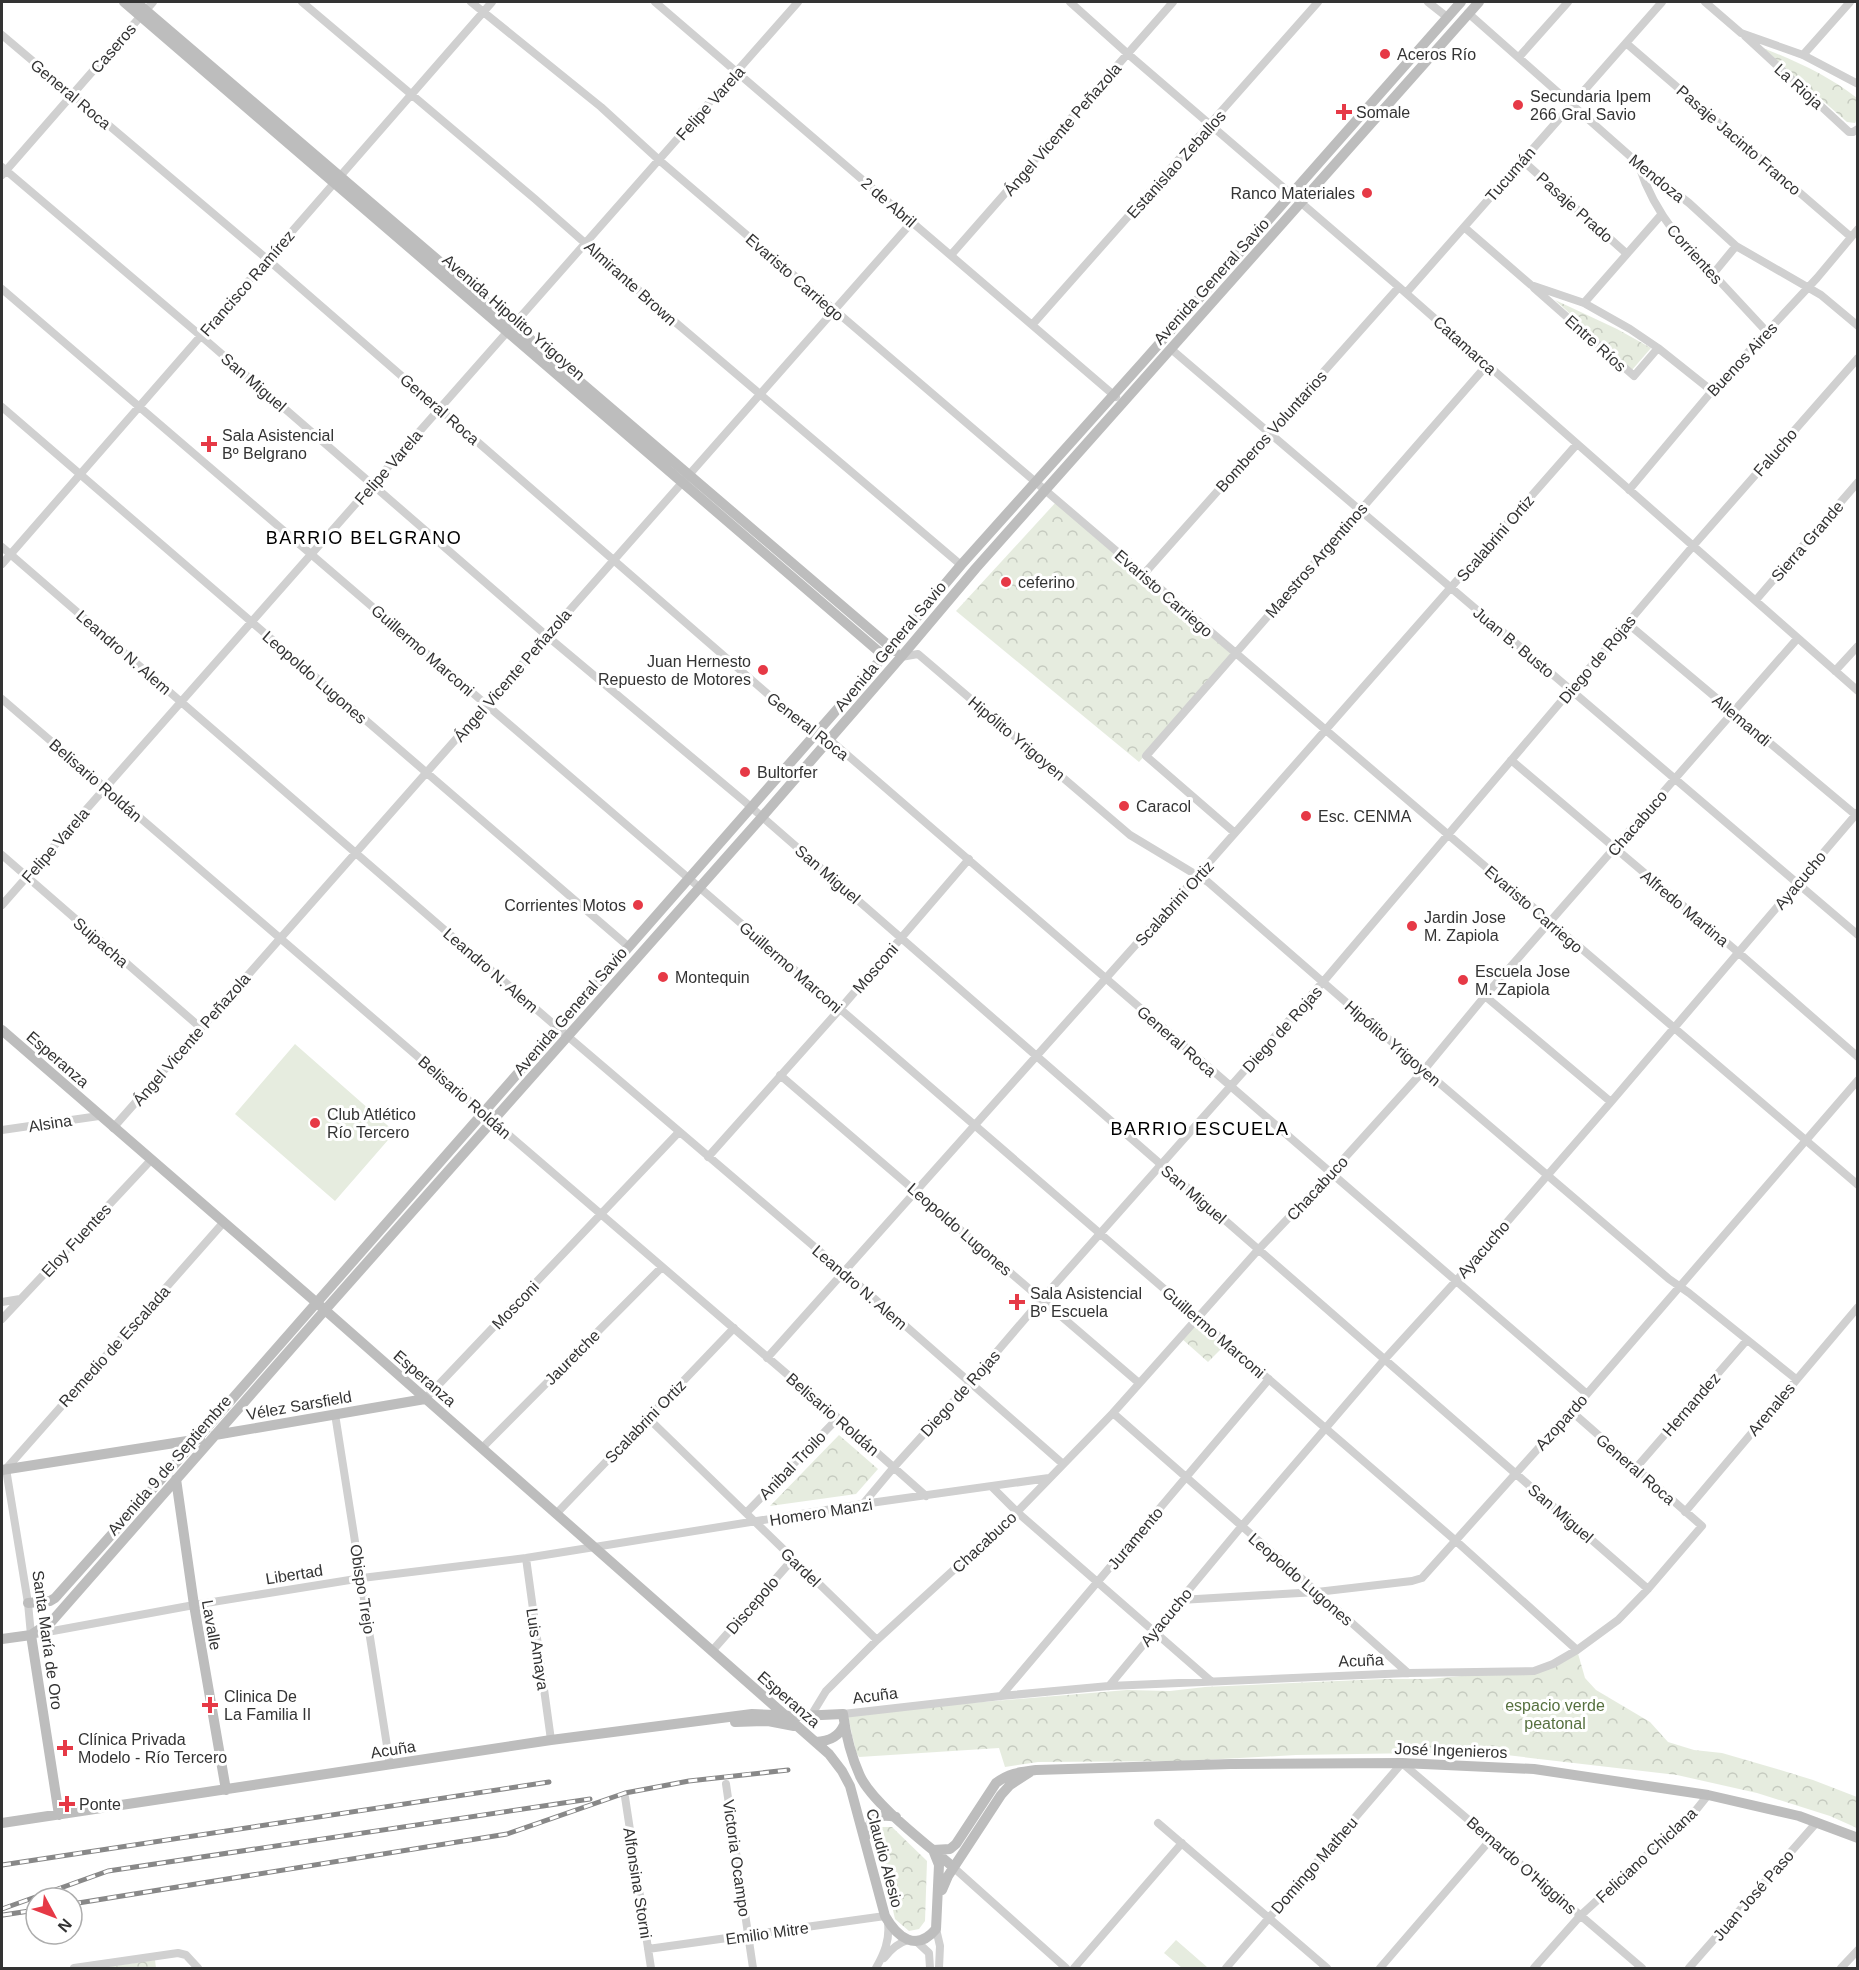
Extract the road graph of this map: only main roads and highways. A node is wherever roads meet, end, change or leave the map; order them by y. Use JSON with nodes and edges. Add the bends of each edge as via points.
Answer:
{"nodes":[{"id":1,"x":124,"y":2,"type":"edge"},
{"id":2,"x":136,"y":2,"type":"edge"},
{"id":3,"x":1461,"y":2,"type":"edge"},
{"id":4,"x":1479,"y":2,"type":"edge"},
{"id":5,"x":146,"y":9,"type":"edge"},
{"id":6,"x":887,"y":652,"type":"junction"},
{"id":7,"x":901,"y":657,"type":"junction"},
{"id":8,"x":2,"y":1030,"type":"edge"},
{"id":9,"x":321,"y":1306,"type":"junction"},
{"id":10,"x":425,"y":1399,"type":"junction"},
{"id":11,"x":216,"y":1435,"type":"junction"},
{"id":12,"x":197,"y":1439,"type":"junction"},
{"id":13,"x":174,"y":1465,"type":"junction"},
{"id":14,"x":4,"y":1469,"type":"edge"},
{"id":15,"x":176,"y":1481,"type":"junction"},
{"id":16,"x":28,"y":1603,"type":"road end"},
{"id":17,"x":31,"y":1635,"type":"junction"},
{"id":18,"x":2,"y":1639,"type":"edge"},
{"id":19,"x":781,"y":1714,"type":"junction"},
{"id":20,"x":812,"y":1714,"type":"junction"},
{"id":21,"x":843,"y":1719,"type":"junction"},
{"id":22,"x":687,"y":1723,"type":"junction"},
{"id":23,"x":797,"y":1727,"type":"junction"},
{"id":24,"x":812,"y":1739,"type":"junction"},
{"id":25,"x":826,"y":1751,"type":"joint"},
{"id":26,"x":1036,"y":1770,"type":"junction"},
{"id":27,"x":226,"y":1790,"type":"junction"},
{"id":28,"x":59,"y":1815,"type":"junction"},
{"id":29,"x":896,"y":1817,"type":"junction"},
{"id":30,"x":2,"y":1823,"type":"edge"},
{"id":31,"x":1857,"y":1838,"type":"edge"},
{"id":32,"x":865,"y":1839,"type":"junction"},
{"id":33,"x":933,"y":1850,"type":"junction"},
{"id":34,"x":953,"y":1867,"type":"junction"},
{"id":35,"x":938,"y":1900,"type":"junction"}],
"edges":[{"from":1,"to":5,"type":"main road","name":"Avenida Hipolito Yrigoyen"},
{"from":2,"to":5,"type":"main road","name":"Avenida Hipolito Yrigoyen"},
{"from":3,"to":6,"type":"main road","name":"Avenida General Savio"},
{"from":4,"to":7,"type":"main road","name":"Avenida General Savio"},
{"from":5,"to":6,"type":"main road","name":"Avenida Hipolito Yrigoyen","via":[[337,180]]},
{"from":6,"to":7,"type":"main road","name":"Avenida Hipolito Yrigoyen"},
{"from":6,"to":9,"type":"main road","name":"Avenida General Savio","via":[[483,1113]]},
{"from":7,"to":9,"type":"main road","name":"Avenida General Savio","via":[[493,1122]]},
{"from":8,"to":9,"type":"main road","name":"Esperanza"},
{"from":9,"to":10,"type":"main road","name":"Esperanza"},
{"from":9,"to":11,"type":"main road","name":"Avenida 9 de Septiembre"},
{"from":9,"to":12,"type":"main road","name":"Avenida 9 de Septiembre"},
{"from":10,"to":11,"type":"main road","name":"Vélez Sarsfield"},
{"from":10,"to":19,"type":"main road","name":"Esperanza"},
{"from":11,"to":12,"type":"main road","name":"Vélez Sarsfield"},
{"from":11,"to":15,"type":"main road","name":"Avenida 9 de Septiembre"},
{"from":12,"to":13,"type":"main road","name":"Avenida 9 de Septiembre"},
{"from":12,"to":14,"type":"main road","name":"Vélez Sarsfield"},
{"from":13,"to":15,"type":"main road","name":"Lavalle"},
{"from":13,"to":16,"type":"main road","name":"Avenida 9 de Septiembre","via":[[55,1598]]},
{"from":15,"to":17,"type":"main road","name":"Avenida 9 de Septiembre","via":[[52,1621]]},
{"from":15,"to":27,"type":"main road","name":"Lavalle"},
{"from":17,"to":18,"type":"main road","name":"Libertad"},
{"from":17,"to":28,"type":"main road","name":"Santa María de Oro"},
{"from":19,"to":20,"type":"main road","name":"Acuña"},
{"from":19,"to":22,"type":"main road","name":"Acuña"},
{"from":19,"to":23,"type":"main road","name":"Esperanza"},
{"from":20,"to":21,"type":"main road","name":"Acuña"},
{"from":20,"to":24,"type":"main road","via":[[808,1727]]},
{"from":21,"to":24,"type":"main road","via":[[837,1736],[829,1740]]},
{"from":21,"to":29,"type":"main road","name":"Esperanza","via":[[849,1749],[861,1776]]},
{"from":22,"to":23,"type":"main road","via":[[768,1721]]},
{"from":22,"to":27,"type":"main road","name":"Acuña"},
{"from":23,"to":24,"type":"main road","name":"Esperanza"},
{"from":24,"to":25,"type":"main road","name":"Esperanza"},
{"from":25,"to":32,"type":"main road","name":"Claudio Alesio","via":[[846,1778]]},
{"from":26,"to":31,"type":"main road","name":"José Ingenieros","via":[[1402,1762],[1534,1769],[1708,1795],[1772,1809]]},
{"from":26,"to":33,"type":"main road","name":"José Ingenieros","via":[[1005,1776],[996,1783],[956,1844],[950,1849]]},
{"from":26,"to":34,"type":"main road","name":"José Ingenieros","via":[[1010,1785]]},
{"from":27,"to":28,"type":"main road","name":"Acuña"},
{"from":28,"to":30,"type":"main road","name":"Acuña"},
{"from":29,"to":32,"type":"main road","via":[[878,1816],[871,1821]]},
{"from":29,"to":33,"type":"main road","name":"Esperanza"},
{"from":32,"to":35,"type":"main road","name":"Claudio Alesio","via":[[887,1919],[901,1937],[912,1940],[930,1936],[936,1929]]},
{"from":33,"to":34,"type":"main road","name":"Esperanza"},
{"from":33,"to":35,"type":"main road","via":[[939,1865]]},
{"from":34,"to":35,"type":"main road","name":"José Ingenieros"}]}
